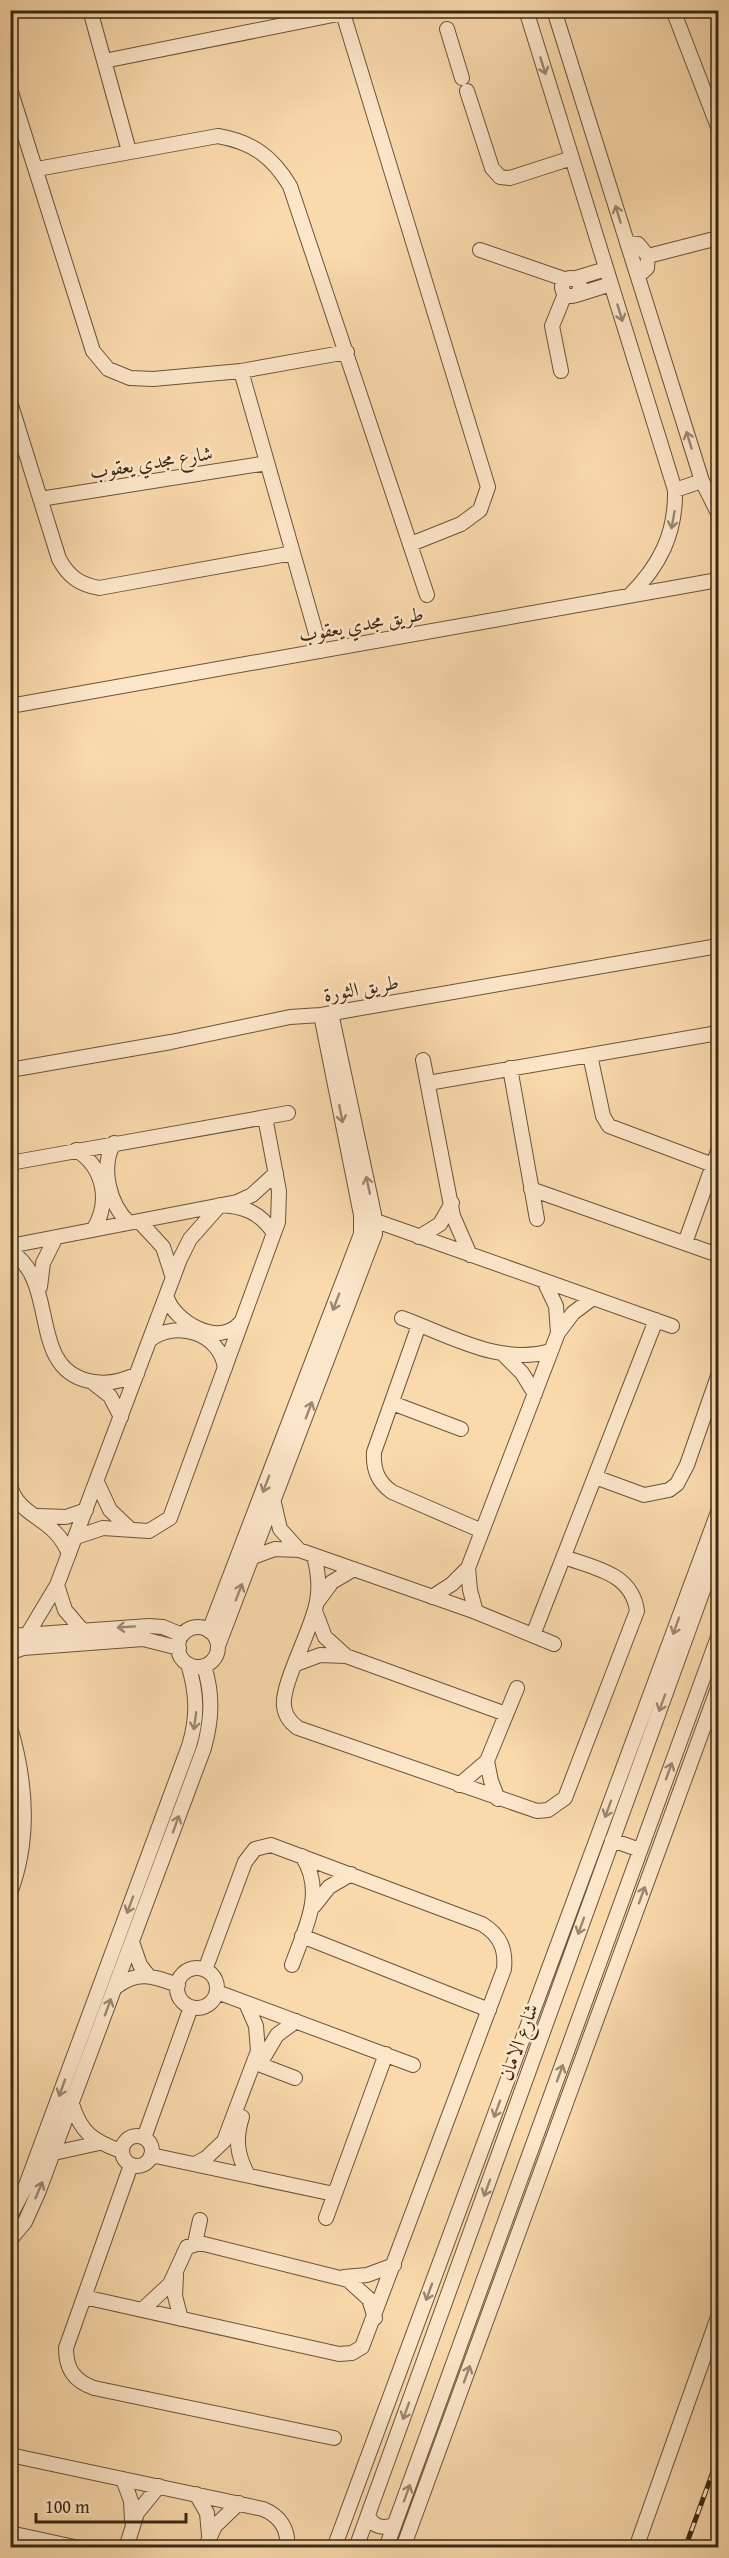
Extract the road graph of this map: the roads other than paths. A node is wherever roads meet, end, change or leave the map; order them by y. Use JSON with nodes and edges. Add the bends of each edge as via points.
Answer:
{"nodes":[{"id":1,"x":90,"y":10,"type":"edge"},
{"id":2,"x":526,"y":10,"type":"edge"},
{"id":3,"x":554,"y":10,"type":"edge"},
{"id":4,"x":673,"y":10,"type":"edge"},
{"id":5,"x":343,"y":12,"type":"edge"},
{"id":6,"x":447,"y":29,"type":"dead end"},
{"id":7,"x":104,"y":61,"type":"junction"},
{"id":8,"x":10,"y":89,"type":"edge"},
{"id":9,"x":718,"y":127,"type":"edge"},
{"id":10,"x":129,"y":151,"type":"junction"},
{"id":11,"x":572,"y":158,"type":"junction"},
{"id":12,"x":37,"y":169,"type":"junction"},
{"id":13,"x":718,"y":238,"type":"edge"},
{"id":14,"x":627,"y":243,"type":"junction"},
{"id":15,"x":480,"y":250,"type":"dead end"},
{"id":16,"x":648,"y":256,"type":"junction"},
{"id":17,"x":606,"y":269,"type":"junction"},
{"id":18,"x":638,"y":276,"type":"junction"},
{"id":19,"x":611,"y":284,"type":"junction"},
{"id":20,"x":570,"y":287,"type":"junction"},
{"id":21,"x":347,"y":352,"type":"junction"},
{"id":22,"x":241,"y":371,"type":"junction"},
{"id":23,"x":561,"y":371,"type":"dead end"},
{"id":24,"x":10,"y":402,"type":"edge"},
{"id":25,"x":267,"y":463,"type":"junction"},
{"id":26,"x":702,"y":481,"type":"junction"},
{"id":27,"x":675,"y":490,"type":"junction"},
{"id":28,"x":40,"y":499,"type":"junction"},
{"id":29,"x":718,"y":513,"type":"edge"},
{"id":30,"x":411,"y":544,"type":"junction"},
{"id":31,"x":293,"y":553,"type":"junction"},
{"id":32,"x":718,"y":580,"type":"edge"},
{"id":33,"x":427,"y":595,"type":"dead end"},
{"id":34,"x":629,"y":596,"type":"junction"},
{"id":35,"x":321,"y":651,"type":"junction"},
{"id":36,"x":10,"y":706,"type":"edge"},
{"id":37,"x":718,"y":946,"type":"edge"},
{"id":38,"x":326,"y":1014,"type":"junction"},
{"id":39,"x":718,"y":1033,"type":"edge"},
{"id":40,"x":590,"y":1055,"type":"junction"},
{"id":41,"x":423,"y":1060,"type":"dead end"},
{"id":42,"x":510,"y":1068,"type":"junction"},
{"id":43,"x":10,"y":1070,"type":"edge"},
{"id":44,"x":428,"y":1083,"type":"junction"},
{"id":45,"x":288,"y":1113,"type":"dead end"},
{"id":46,"x":265,"y":1117,"type":"junction"},
{"id":47,"x":114,"y":1143,"type":"junction"},
{"id":48,"x":76,"y":1150,"type":"junction"},
{"id":49,"x":716,"y":1158,"type":"edge"},
{"id":50,"x":10,"y":1163,"type":"edge"},
{"id":51,"x":276,"y":1173,"type":"junction"},
{"id":52,"x":531,"y":1189,"type":"junction"},
{"id":53,"x":452,"y":1203,"type":"junction"},
{"id":54,"x":220,"y":1205,"type":"junction"},
{"id":55,"x":537,"y":1219,"type":"dead end"},
{"id":56,"x":376,"y":1221,"type":"junction"},
{"id":57,"x":134,"y":1222,"type":"junction"},
{"id":58,"x":93,"y":1230,"type":"junction"},
{"id":59,"x":274,"y":1233,"type":"junction"},
{"id":60,"x":56,"y":1237,"type":"junction"},
{"id":61,"x":419,"y":1237,"type":"junction"},
{"id":62,"x":686,"y":1243,"type":"junction"},
{"id":63,"x":10,"y":1246,"type":"edge"},
{"id":64,"x":10,"y":1251,"type":"edge"},
{"id":65,"x":470,"y":1255,"type":"junction"},
{"id":66,"x":718,"y":1255,"type":"edge"},
{"id":67,"x":173,"y":1280,"type":"junction"},
{"id":68,"x":544,"y":1281,"type":"junction"},
{"id":69,"x":40,"y":1292,"type":"junction"},
{"id":70,"x":167,"y":1298,"type":"junction"},
{"id":71,"x":593,"y":1298,"type":"junction"},
{"id":72,"x":402,"y":1318,"type":"dead end"},
{"id":73,"x":656,"y":1320,"type":"junction"},
{"id":74,"x":240,"y":1323,"type":"junction"},
{"id":75,"x":419,"y":1325,"type":"junction"},
{"id":76,"x":672,"y":1326,"type":"dead end"},
{"id":77,"x":558,"y":1333,"type":"junction"},
{"id":78,"x":151,"y":1340,"type":"junction"},
{"id":79,"x":551,"y":1351,"type":"junction"},
{"id":80,"x":505,"y":1356,"type":"junction"},
{"id":81,"x":225,"y":1368,"type":"junction"},
{"id":82,"x":137,"y":1374,"type":"junction"},
{"id":83,"x":718,"y":1376,"type":"edge"},
{"id":84,"x":90,"y":1381,"type":"junction"},
{"id":85,"x":535,"y":1394,"type":"junction"},
{"id":86,"x":392,"y":1403,"type":"junction"},
{"id":87,"x":121,"y":1417,"type":"junction"},
{"id":88,"x":461,"y":1429,"type":"dead end"},
{"id":89,"x":595,"y":1477,"type":"junction"},
{"id":90,"x":97,"y":1482,"type":"junction"},
{"id":91,"x":10,"y":1486,"type":"edge"},
{"id":92,"x":274,"y":1501,"type":"junction"},
{"id":93,"x":86,"y":1510,"type":"junction"},
{"id":94,"x":718,"y":1512,"type":"edge"},
{"id":95,"x":34,"y":1515,"type":"junction"},
{"id":96,"x":133,"y":1531,"type":"junction"},
{"id":97,"x":482,"y":1531,"type":"junction"},
{"id":98,"x":76,"y":1538,"type":"junction"},
{"id":99,"x":299,"y":1550,"type":"junction"},
{"id":100,"x":718,"y":1550,"type":"edge"},
{"id":101,"x":69,"y":1554,"type":"junction"},
{"id":102,"x":314,"y":1556,"type":"junction"},
{"id":103,"x":253,"y":1557,"type":"junction"},
{"id":104,"x":564,"y":1557,"type":"junction"},
{"id":105,"x":468,"y":1568,"type":"junction"},
{"id":106,"x":354,"y":1569,"type":"junction"},
{"id":107,"x":57,"y":1585,"type":"junction"},
{"id":108,"x":697,"y":1589,"type":"junction"},
{"id":109,"x":432,"y":1597,"type":"junction"},
{"id":110,"x":316,"y":1607,"type":"junction"},
{"id":111,"x":476,"y":1612,"type":"junction"},
{"id":112,"x":82,"y":1630,"type":"junction"},
{"id":113,"x":209,"y":1631,"type":"junction"},
{"id":114,"x":27,"y":1635,"type":"junction"},
{"id":115,"x":533,"y":1635,"type":"junction"},
{"id":116,"x":10,"y":1636,"type":"edge"},
{"id":117,"x":718,"y":1637,"type":"edge"},
{"id":118,"x":181,"y":1642,"type":"junction"},
{"id":119,"x":554,"y":1644,"type":"dead end"},
{"id":120,"x":218,"y":1646,"type":"junction"},
{"id":121,"x":10,"y":1653,"type":"edge"},
{"id":122,"x":346,"y":1656,"type":"junction"},
{"id":123,"x":188,"y":1664,"type":"junction"},
{"id":124,"x":296,"y":1665,"type":"junction"},
{"id":125,"x":204,"y":1666,"type":"junction"},
{"id":126,"x":517,"y":1688,"type":"dead end"},
{"id":127,"x":698,"y":1692,"type":"junction"},
{"id":128,"x":717,"y":1696,"type":"edge"},
{"id":129,"x":506,"y":1714,"type":"junction"},
{"id":130,"x":10,"y":1727,"type":"edge"},
{"id":131,"x":487,"y":1761,"type":"junction"},
{"id":132,"x":459,"y":1785,"type":"junction"},
{"id":133,"x":498,"y":1799,"type":"junction"},
{"id":134,"x":612,"y":1840,"type":"junction"},
{"id":135,"x":640,"y":1850,"type":"junction"},
{"id":136,"x":302,"y":1856,"type":"junction"},
{"id":137,"x":351,"y":1874,"type":"junction"},
{"id":138,"x":10,"y":1893,"type":"edge"},
{"id":139,"x":575,"y":1899,"type":"junction"},
{"id":140,"x":589,"y":1904,"type":"junction"},
{"id":141,"x":312,"y":1907,"type":"junction"},
{"id":142,"x":302,"y":1936,"type":"junction"},
{"id":143,"x":132,"y":1942,"type":"junction"},
{"id":144,"x":292,"y":1965,"type":"dead end"},
{"id":145,"x":205,"y":1970,"type":"junction"},
{"id":146,"x":147,"y":1974,"type":"junction"},
{"id":147,"x":178,"y":1984,"type":"junction"},
{"id":148,"x":116,"y":1987,"type":"junction"},
{"id":149,"x":217,"y":1992,"type":"junction"},
{"id":150,"x":585,"y":2002,"type":"junction"},
{"id":151,"x":246,"y":2003,"type":"junction"},
{"id":152,"x":191,"y":2007,"type":"junction"},
{"id":153,"x":601,"y":2007,"type":"junction"},
{"id":154,"x":489,"y":2010,"type":"junction"},
{"id":155,"x":296,"y":2021,"type":"junction"},
{"id":156,"x":386,"y":2054,"type":"junction"},
{"id":157,"x":414,"y":2064,"type":"dead end"},
{"id":158,"x":261,"y":2065,"type":"junction"},
{"id":159,"x":295,"y":2078,"type":"dead end"},
{"id":160,"x":72,"y":2104,"type":"junction"},
{"id":161,"x":144,"y":2138,"type":"junction"},
{"id":162,"x":99,"y":2143,"type":"junction"},
{"id":163,"x":532,"y":2150,"type":"junction"},
{"id":164,"x":121,"y":2151,"type":"junction"},
{"id":165,"x":54,"y":2153,"type":"junction"},
{"id":166,"x":151,"y":2155,"type":"junction"},
{"id":167,"x":547,"y":2156,"type":"junction"},
{"id":168,"x":195,"y":2164,"type":"junction"},
{"id":169,"x":131,"y":2165,"type":"junction"},
{"id":170,"x":248,"y":2175,"type":"junction"},
{"id":171,"x":334,"y":2194,"type":"junction"},
{"id":172,"x":10,"y":2216,"type":"edge"},
{"id":173,"x":326,"y":2218,"type":"dead end"},
{"id":174,"x":200,"y":2220,"type":"dead end"},
{"id":175,"x":10,"y":2240,"type":"edge"},
{"id":176,"x":195,"y":2243,"type":"junction"},
{"id":177,"x":394,"y":2265,"type":"junction"},
{"id":178,"x":176,"y":2273,"type":"junction"},
{"id":179,"x":339,"y":2276,"type":"junction"},
{"id":180,"x":481,"y":2293,"type":"junction"},
{"id":181,"x":84,"y":2297,"type":"junction"},
{"id":182,"x":495,"y":2299,"type":"junction"},
{"id":183,"x":142,"y":2310,"type":"junction"},
{"id":184,"x":718,"y":2317,"type":"edge"},
{"id":185,"x":375,"y":2318,"type":"junction"},
{"id":186,"x":181,"y":2319,"type":"junction"},
{"id":187,"x":396,"y":2381,"type":"junction"},
{"id":188,"x":415,"y":2388,"type":"junction"},
{"id":189,"x":334,"y":2438,"type":"dead end"},
{"id":190,"x":10,"y":2455,"type":"edge"},
{"id":191,"x":123,"y":2479,"type":"junction"},
{"id":192,"x":159,"y":2486,"type":"junction"},
{"id":193,"x":196,"y":2494,"type":"junction"},
{"id":194,"x":239,"y":2503,"type":"junction"},
{"id":195,"x":368,"y":2516,"type":"junction"},
{"id":196,"x":132,"y":2523,"type":"junction"},
{"id":197,"x":394,"y":2525,"type":"junction"},
{"id":198,"x":10,"y":2533,"type":"edge"},
{"id":199,"x":207,"y":2541,"type":"edge"},
{"id":200,"x":79,"y":2547,"type":"edge"},
{"id":201,"x":126,"y":2547,"type":"edge"},
{"id":202,"x":286,"y":2547,"type":"edge"},
{"id":203,"x":334,"y":2547,"type":"edge"},
{"id":204,"x":356,"y":2547,"type":"edge"},
{"id":205,"x":386,"y":2547,"type":"edge"},
{"id":206,"x":403,"y":2547,"type":"edge"},
{"id":207,"x":636,"y":2547,"type":"edge"}],
"edges":[{"from":1,"to":7,"type":"street"},
{"from":2,"to":11,"type":"street","one_way":true},
{"from":14,"to":3,"type":"street","one_way":true},
{"from":4,"to":9,"type":"street"},
{"from":5,"to":7,"type":"street"},
{"from":5,"to":30,"type":"street","via":[[488,487],[480,510],[461,524]]},
{"from":6,"to":11,"type":"street","via":[[492,168],[500,177],[510,178]]},
{"from":7,"to":10,"type":"street"},
{"from":8,"to":12,"type":"street"},
{"from":10,"to":12,"type":"street"},
{"from":10,"to":21,"type":"street","via":[[218,136],[240,140],[261,150],[278,166],[290,186]]},
{"from":11,"to":17,"type":"street"},
{"from":12,"to":22,"type":"street","via":[[93,351],[108,369],[130,378],[153,379]]},
{"from":13,"to":16,"type":"street"},
{"from":14,"to":16,"type":"street","via":[[638,244]]},
{"from":14,"to":18,"type":"street"},
{"from":15,"to":20,"type":"street"},
{"from":16,"to":18,"type":"street","via":[[646,268]]},
{"from":17,"to":19,"type":"street"},
{"from":17,"to":20,"type":"street"},
{"from":26,"to":18,"type":"street","one_way":true},
{"from":19,"to":20,"type":"street"},
{"from":19,"to":27,"type":"street","one_way":true},
{"from":20,"to":23,"type":"street","via":[[554,315],[551,331]]},
{"from":21,"to":22,"type":"street"},
{"from":21,"to":30,"type":"street"},
{"from":22,"to":25,"type":"street"},
{"from":24,"to":28,"type":"street"},
{"from":25,"to":28,"type":"street","name":"شارع مجدي يعقوب"},
{"from":25,"to":31,"type":"street"},
{"from":26,"to":27,"type":"street"},
{"from":26,"to":29,"type":"street"},
{"from":27,"to":34,"type":"street","one_way":true,"via":[[666,548],[650,574]]},
{"from":28,"to":31,"type":"street","via":[[59,559],[68,574],[82,584],[99,588]]},
{"from":30,"to":33,"type":"street"},
{"from":31,"to":35,"type":"street"},
{"from":32,"to":34,"type":"street","name":"طريق مجدي يعقوب"},
{"from":34,"to":35,"type":"street","name":"طريق مجدي يعقوب"},
{"from":35,"to":36,"type":"street","name":"طريق مجدي يعقوب"},
{"from":37,"to":38,"type":"street","name":"طريق الثورة"},
{"from":38,"to":43,"type":"street","name":"طريق الثورة","via":[[290,1017]]},
{"from":56,"to":38,"type":"street","one_way":true},
{"from":38,"to":113,"type":"street","one_way":true,"via":[[361,1234]]},
{"from":39,"to":40,"type":"street"},
{"from":40,"to":42,"type":"street"},
{"from":40,"to":49,"type":"street","via":[[603,1116],[609,1126]]},
{"from":41,"to":44,"type":"street"},
{"from":42,"to":44,"type":"street"},
{"from":42,"to":52,"type":"street"},
{"from":44,"to":53,"type":"street"},
{"from":45,"to":46,"type":"street"},
{"from":46,"to":47,"type":"street"},
{"from":46,"to":51,"type":"street"},
{"from":47,"to":48,"type":"street"},
{"from":47,"to":57,"type":"street","via":[[107,1171],[116,1206]]},
{"from":48,"to":50,"type":"street"},
{"from":48,"to":58,"type":"street","via":[[99,1174],[104,1200]]},
{"from":49,"to":62,"type":"street"},
{"from":51,"to":54,"type":"street","via":[[252,1195]]},
{"from":51,"to":59,"type":"street","via":[[280,1209]]},
{"from":52,"to":55,"type":"street"},
{"from":52,"to":62,"type":"street"},
{"from":53,"to":61,"type":"street","via":[[440,1224]]},
{"from":53,"to":65,"type":"street","via":[[457,1230]]},
{"from":54,"to":57,"type":"street"},
{"from":54,"to":59,"type":"street","via":[[252,1211]]},
{"from":54,"to":67,"type":"street","via":[[190,1239]]},
{"from":56,"to":61,"type":"street"},
{"from":92,"to":56,"type":"street","one_way":true,"via":[[372,1246]]},
{"from":57,"to":58,"type":"street"},
{"from":57,"to":67,"type":"street","via":[[163,1246]]},
{"from":58,"to":60,"type":"street"},
{"from":59,"to":74,"type":"street"},
{"from":60,"to":63,"type":"street"},
{"from":60,"to":69,"type":"street","via":[[43,1263]]},
{"from":61,"to":65,"type":"street"},
{"from":62,"to":66,"type":"street"},
{"from":64,"to":69,"type":"street","via":[[27,1265]]},
{"from":65,"to":68,"type":"street"},
{"from":67,"to":70,"type":"street"},
{"from":68,"to":71,"type":"street"},
{"from":68,"to":77,"type":"street","via":[[556,1306]]},
{"from":69,"to":84,"type":"street","via":[[52,1352],[67,1372]]},
{"from":70,"to":74,"type":"street","via":[[179,1318],[214,1333],[229,1332]]},
{"from":70,"to":78,"type":"street"},
{"from":71,"to":73,"type":"street"},
{"from":71,"to":77,"type":"street","via":[[573,1313]]},
{"from":72,"to":75,"type":"street"},
{"from":73,"to":76,"type":"street"},
{"from":73,"to":89,"type":"street"},
{"from":74,"to":81,"type":"street"},
{"from":75,"to":80,"type":"street"},
{"from":75,"to":86,"type":"street"},
{"from":77,"to":79,"type":"street"},
{"from":78,"to":81,"type":"street","via":[[165,1331],[183,1329],[210,1340]]},
{"from":78,"to":82,"type":"street"},
{"from":79,"to":80,"type":"street"},
{"from":79,"to":85,"type":"street"},
{"from":80,"to":85,"type":"street"},
{"from":81,"to":96,"type":"street","via":[[170,1518],[157,1528]]},
{"from":82,"to":84,"type":"street","via":[[115,1382]]},
{"from":82,"to":87,"type":"street"},
{"from":83,"to":89,"type":"street","via":[[677,1484],[669,1490],[644,1495]]},
{"from":84,"to":87,"type":"street","via":[[110,1396]]},
{"from":85,"to":97,"type":"street"},
{"from":86,"to":88,"type":"street"},
{"from":86,"to":97,"type":"street","via":[[374,1452],[378,1479],[392,1492]]},
{"from":87,"to":90,"type":"street"},
{"from":89,"to":104,"type":"street"},
{"from":90,"to":93,"type":"street"},
{"from":90,"to":96,"type":"street","via":[[110,1510]]},
{"from":91,"to":95,"type":"street","via":[[18,1502]]},
{"from":92,"to":99,"type":"street","via":[[280,1529]]},
{"from":92,"to":103,"type":"street"},
{"from":93,"to":95,"type":"street","via":[[66,1517]]},
{"from":93,"to":98,"type":"street"},
{"from":94,"to":108,"type":"street"},
{"from":95,"to":101,"type":"street","via":[[52,1527]]},
{"from":96,"to":98,"type":"street","via":[[103,1528]]},
{"from":97,"to":105,"type":"street"},
{"from":98,"to":101,"type":"street"},
{"from":99,"to":102,"type":"street"},
{"from":99,"to":103,"type":"street","via":[[275,1549]]},
{"from":100,"to":108,"type":"street","name":"شارع الامان"},
{"from":101,"to":107,"type":"street"},
{"from":102,"to":106,"type":"street"},
{"from":102,"to":110,"type":"street","via":[[319,1579]]},
{"from":120,"to":103,"type":"street","one_way":true},
{"from":104,"to":115,"type":"street"},
{"from":104,"to":133,"type":"street","via":[[624,1582],[632,1592],[637,1611],[566,1798],[548,1810],[537,1811]]},
{"from":105,"to":109,"type":"street"},
{"from":105,"to":111,"type":"street"},
{"from":106,"to":109,"type":"street"},
{"from":106,"to":110,"type":"street","via":[[332,1582]]},
{"from":107,"to":112,"type":"street","via":[[65,1610]]},
{"from":107,"to":114,"type":"street"},
{"from":108,"to":134,"type":"street","name":"شارع الامان","one_way":true},
{"from":108,"to":139,"type":"street","one_way":true},
{"from":109,"to":111,"type":"street"},
{"from":110,"to":122,"type":"street","via":[[325,1637]]},
{"from":110,"to":124,"type":"street"},
{"from":111,"to":115,"type":"street"},
{"from":112,"to":114,"type":"street"},
{"from":118,"to":112,"type":"street","one_way":true,"via":[[163,1628],[149,1626]]},
{"from":113,"to":118,"type":"street","via":[[195,1628]]},
{"from":113,"to":120,"type":"street"},
{"from":114,"to":116,"type":"street"},
{"from":115,"to":119,"type":"street"},
{"from":117,"to":127,"type":"street"},
{"from":118,"to":121,"type":"street","via":[[143,1639],[23,1648]]},
{"from":118,"to":123,"type":"street"},
{"from":120,"to":125,"type":"street","via":[[214,1659]]},
{"from":122,"to":124,"type":"street","via":[[320,1655]]},
{"from":122,"to":129,"type":"street"},
{"from":123,"to":125,"type":"street"},
{"from":123,"to":172,"type":"street","one_way":true,"via":[[196,1697],[189,1746],[25,2188]]},
{"from":124,"to":132,"type":"street","via":[[283,1705],[291,1723]]},
{"from":143,"to":125,"type":"street","one_way":true,"via":[[209,1732],[210,1686]]},
{"from":126,"to":129,"type":"street"},
{"from":127,"to":128,"type":"street"},
{"from":135,"to":127,"type":"street","one_way":true},
{"from":153,"to":128,"type":"street","one_way":true},
{"from":129,"to":131,"type":"street"},
{"from":130,"to":138,"type":"street","via":[[21,1768],[24,1824]]},
{"from":131,"to":132,"type":"street"},
{"from":131,"to":133,"type":"street"},
{"from":132,"to":133,"type":"street"},
{"from":134,"to":135,"type":"street"},
{"from":134,"to":140,"type":"street","name":"شارع الامان"},
{"from":135,"to":150,"type":"street"},
{"from":136,"to":137,"type":"street"},
{"from":136,"to":141,"type":"street","via":[[314,1880]]},
{"from":136,"to":145,"type":"street","via":[[271,1845],[249,1855]]},
{"from":137,"to":141,"type":"street","via":[[329,1887]]},
{"from":137,"to":154,"type":"street","via":[[491,1930],[503,1947],[505,1958]]},
{"from":139,"to":140,"type":"street"},
{"from":139,"to":187,"type":"street","one_way":true},
{"from":140,"to":188,"type":"street","name":"شارع الامان","one_way":true},
{"from":141,"to":142,"type":"street"},
{"from":142,"to":144,"type":"street"},
{"from":142,"to":154,"type":"street"},
{"from":143,"to":146,"type":"street"},
{"from":143,"to":148,"type":"street"},
{"from":145,"to":147,"type":"street","via":[[185,1972]]},
{"from":145,"to":149,"type":"street","via":[[215,1979]]},
{"from":146,"to":147,"type":"street"},
{"from":146,"to":148,"type":"street"},
{"from":147,"to":152,"type":"street","via":[[180,1999]]},
{"from":160,"to":148,"type":"street","one_way":true},
{"from":149,"to":151,"type":"street"},
{"from":149,"to":152,"type":"street","via":[[210,2004]]},
{"from":150,"to":153,"type":"street"},
{"from":163,"to":150,"type":"street","one_way":true},
{"from":151,"to":155,"type":"street"},
{"from":151,"to":168,"type":"street","via":[[256,2026],[258,2051],[224,2141]]},
{"from":152,"to":161,"type":"street"},
{"from":153,"to":167,"type":"street"},
{"from":154,"to":177,"type":"street"},
{"from":155,"to":156,"type":"street"},
{"from":155,"to":158,"type":"street","via":[[277,2035]]},
{"from":156,"to":157,"type":"street"},
{"from":156,"to":171,"type":"street"},
{"from":158,"to":159,"type":"street"},
{"from":158,"to":170,"type":"street","via":[[238,2130],[238,2154]]},
{"from":160,"to":162,"type":"street","via":[[81,2126]]},
{"from":160,"to":165,"type":"street"},
{"from":161,"to":164,"type":"street","via":[[131,2137]]},
{"from":161,"to":166,"type":"street","via":[[150,2143]]},
{"from":162,"to":164,"type":"street"},
{"from":162,"to":165,"type":"street"},
{"from":163,"to":167,"type":"street"},
{"from":163,"to":180,"type":"street"},
{"from":164,"to":169,"type":"street"},
{"from":175,"to":165,"type":"street","one_way":true,"via":[[25,2222]]},
{"from":166,"to":168,"type":"street"},
{"from":166,"to":169,"type":"street","via":[[141,2166]]},
{"from":167,"to":182,"type":"street"},
{"from":168,"to":170,"type":"street"},
{"from":169,"to":181,"type":"street"},
{"from":170,"to":171,"type":"street"},
{"from":171,"to":173,"type":"street"},
{"from":174,"to":176,"type":"street"},
{"from":176,"to":178,"type":"street","via":[[184,2251]]},
{"from":176,"to":179,"type":"street"},
{"from":177,"to":179,"type":"street","via":[[367,2275]]},
{"from":177,"to":185,"type":"street"},
{"from":178,"to":183,"type":"street","via":[[162,2294]]},
{"from":178,"to":186,"type":"street","via":[[175,2296]]},
{"from":179,"to":185,"type":"street","via":[[363,2291]]},
{"from":180,"to":182,"type":"street"},
{"from":197,"to":180,"type":"street","one_way":true},
{"from":181,"to":183,"type":"street"},
{"from":181,"to":189,"type":"street","via":[[66,2348],[66,2359],[75,2378],[84,2384]]},
{"from":206,"to":182,"type":"street","one_way":true},
{"from":183,"to":186,"type":"street"},
{"from":184,"to":207,"type":"street"},
{"from":185,"to":186,"type":"street","via":[[366,2342],[345,2354]]},
{"from":187,"to":188,"type":"street"},
{"from":187,"to":203,"type":"street"},
{"from":188,"to":195,"type":"street","name":"شارع الامان","one_way":true},
{"from":190,"to":191,"type":"street"},
{"from":191,"to":192,"type":"street"},
{"from":191,"to":196,"type":"street"},
{"from":192,"to":193,"type":"street"},
{"from":192,"to":196,"type":"street"},
{"from":193,"to":194,"type":"street"},
{"from":193,"to":199,"type":"street","via":[[207,2513]]},
{"from":194,"to":199,"type":"street","via":[[222,2517]]},
{"from":194,"to":202,"type":"street","via":[[263,2509],[279,2519],[285,2529]]},
{"from":195,"to":197,"type":"street","via":[[377,2526]]},
{"from":195,"to":204,"type":"street","name":"شارع الامان"},
{"from":196,"to":201,"type":"street"},
{"from":197,"to":205,"type":"street"},
{"from":198,"to":200,"type":"street"}]}
